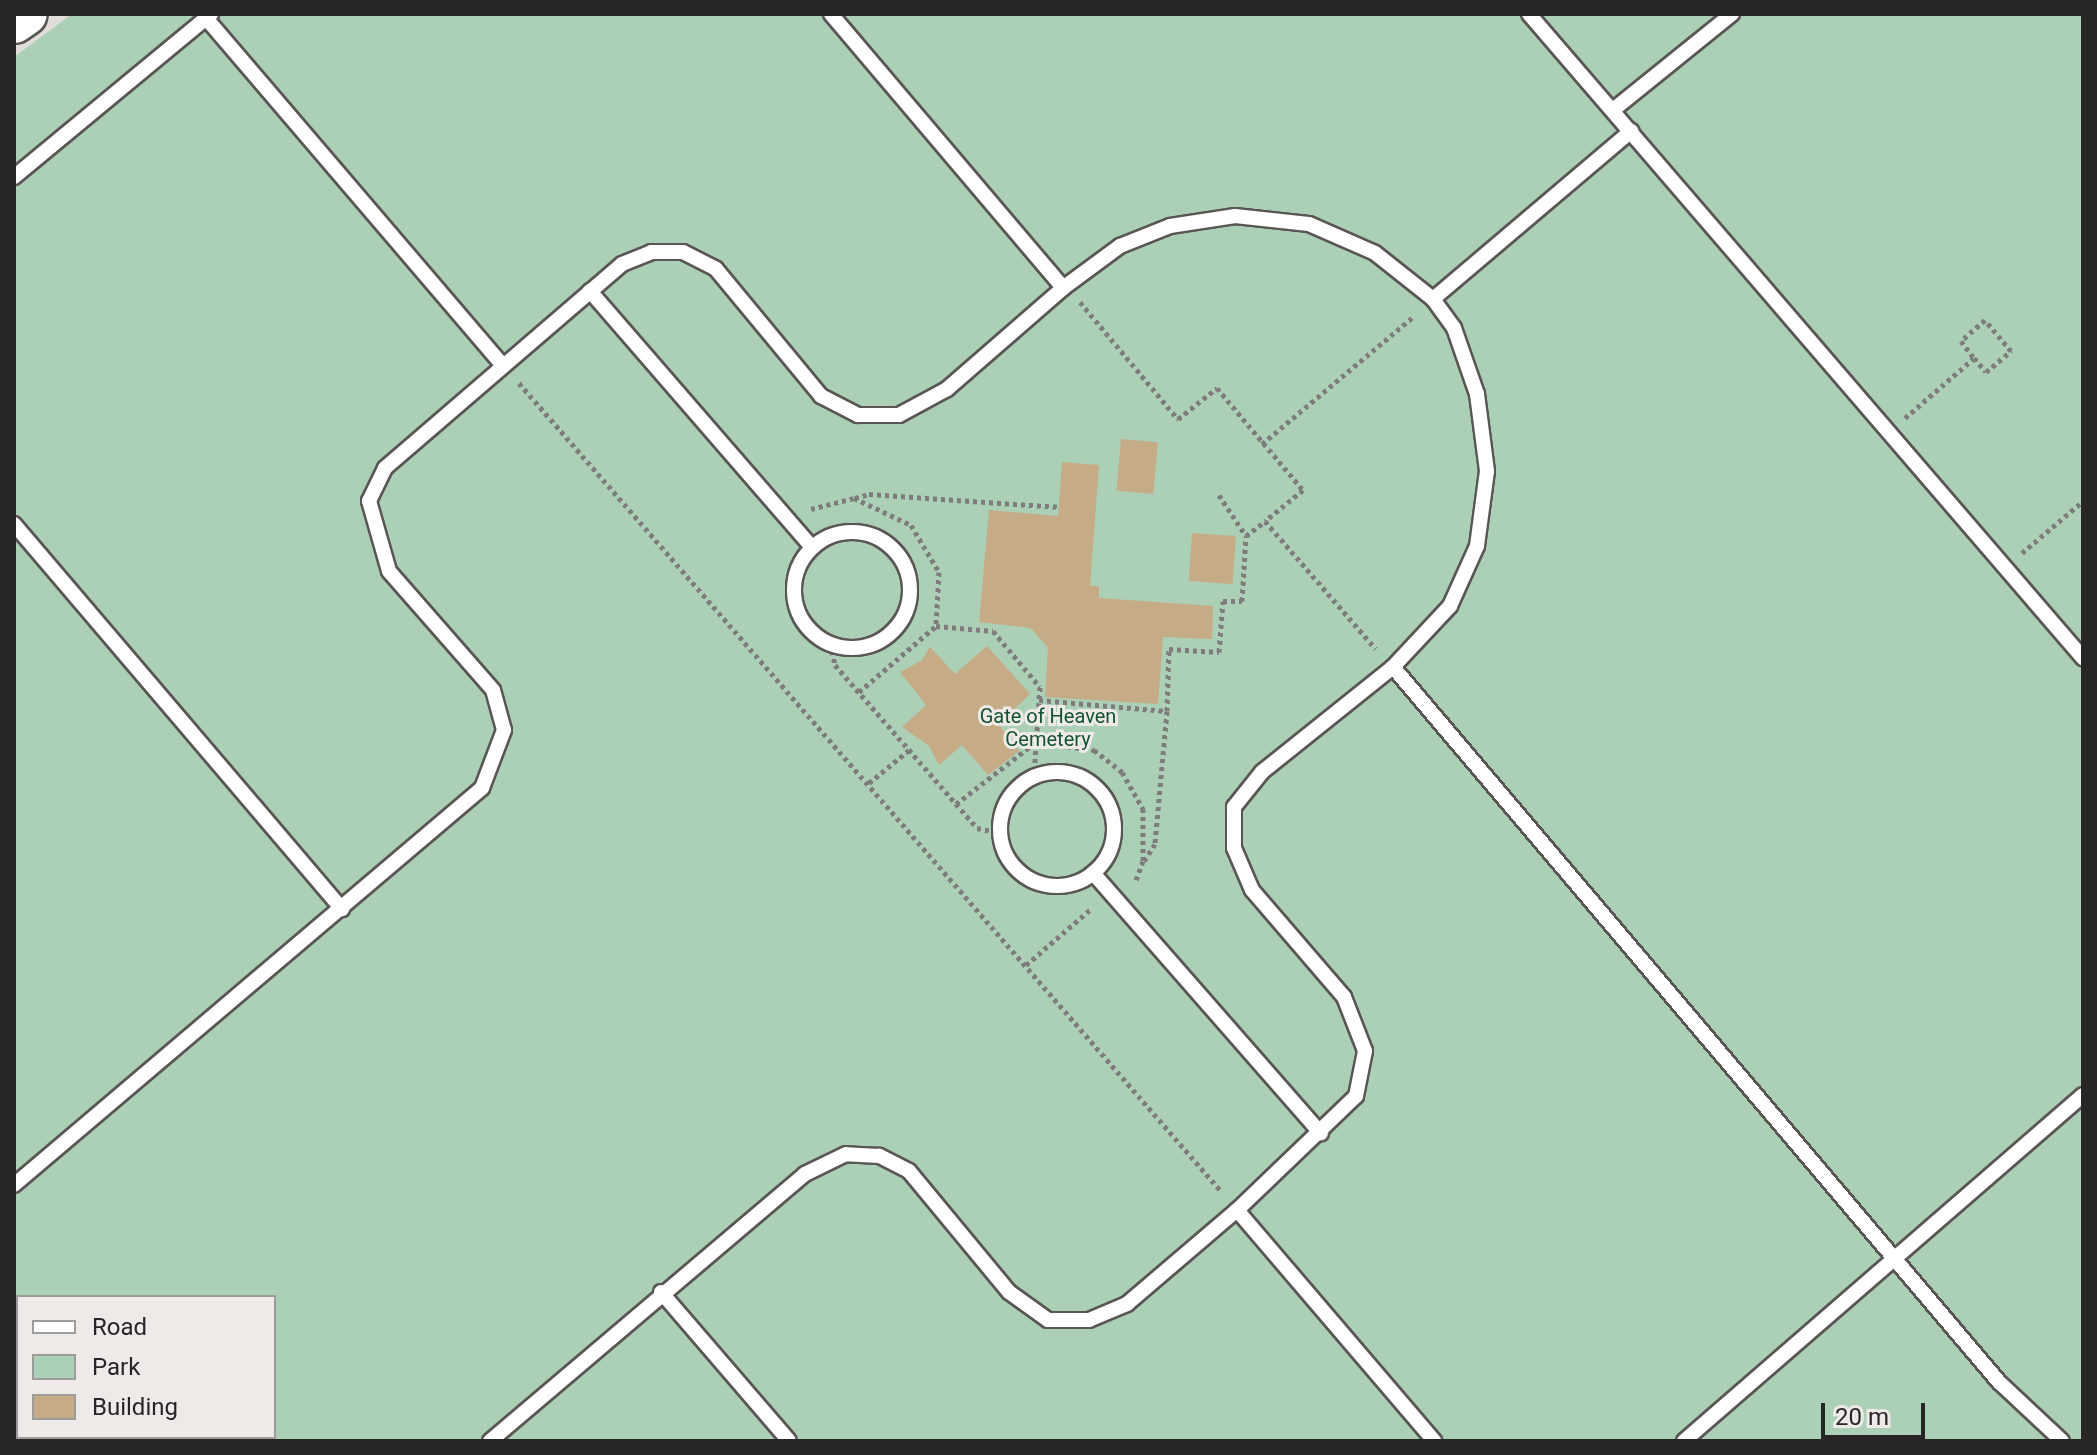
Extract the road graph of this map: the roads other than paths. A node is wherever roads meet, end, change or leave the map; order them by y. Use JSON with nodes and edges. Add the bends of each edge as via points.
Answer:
{"nodes":[{"id":1,"x":26,"y":14,"type":"edge"},
{"id":2,"x":831,"y":14,"type":"edge"},
{"id":3,"x":1529,"y":14,"type":"edge"},
{"id":4,"x":1732,"y":14,"type":"edge"},
{"id":5,"x":209,"y":16,"type":"edge"},
{"id":6,"x":14,"y":22,"type":"edge"},
{"id":7,"x":1613,"y":110,"type":"junction"},
{"id":8,"x":1631,"y":131,"type":"junction"},
{"id":9,"x":14,"y":177,"type":"edge"},
{"id":10,"x":1065,"y":287,"type":"junction"},
{"id":11,"x":590,"y":291,"type":"junction"},
{"id":12,"x":1433,"y":299,"type":"junction"},
{"id":13,"x":502,"y":364,"type":"junction"},
{"id":14,"x":14,"y":524,"type":"edge"},
{"id":15,"x":812,"y":547,"type":"junction"},
{"id":16,"x":2083,"y":658,"type":"edge"},
{"id":17,"x":1393,"y":667,"type":"junction"},
{"id":18,"x":1093,"y":873,"type":"junction"},
{"id":19,"x":342,"y":909,"type":"junction"},
{"id":20,"x":2083,"y":1095,"type":"edge"},
{"id":21,"x":1321,"y":1133,"type":"junction"},
{"id":22,"x":14,"y":1185,"type":"edge"},
{"id":23,"x":1237,"y":1210,"type":"junction"},
{"id":24,"x":1896,"y":1258,"type":"junction"},
{"id":25,"x":661,"y":1292,"type":"junction"},
{"id":26,"x":490,"y":1441,"type":"edge"},
{"id":27,"x":789,"y":1441,"type":"edge"},
{"id":28,"x":1434,"y":1441,"type":"edge"},
{"id":29,"x":1684,"y":1441,"type":"edge"},
{"id":30,"x":2062,"y":1441,"type":"edge"}],
"edges":[{"from":1,"to":6,"type":"main road"},
{"from":2,"to":10,"type":"lane"},
{"from":3,"to":7,"type":"lane"},
{"from":4,"to":7,"type":"lane"},
{"from":5,"to":9,"type":"lane"},
{"from":5,"to":13,"type":"lane"},
{"from":7,"to":8,"type":"lane"},
{"from":8,"to":12,"type":"lane"},
{"from":8,"to":16,"type":"lane"},
{"from":10,"to":11,"type":"lane","via":[[947,389],[899,415],[858,415],[821,396],[716,269],[683,252],[651,252],[622,264]]},
{"from":10,"to":12,"type":"lane","via":[[1120,246],[1170,226],[1235,216],[1309,224],[1375,253]]},
{"from":11,"to":13,"type":"lane"},
{"from":11,"to":15,"type":"lane"},
{"from":12,"to":17,"type":"lane","via":[[1454,328],[1477,394],[1487,471],[1477,546],[1450,606]]},
{"from":13,"to":19,"type":"lane","via":[[385,468],[369,501],[389,571],[493,690],[504,730],[482,788]]},
{"from":14,"to":19,"type":"lane"},
{"from":15,"to":15,"type":"lane","via":[[847,532],[866,533],[898,553],[911,588],[899,624],[885,638],[858,647],[830,643],[802,618],[795,600],[801,562]]},
{"from":17,"to":21,"type":"lane","via":[[1262,772],[1234,807],[1234,848],[1252,890],[1344,997],[1365,1051],[1356,1096]]},
{"from":17,"to":24,"type":"lane"},
{"from":18,"to":18,"type":"lane","via":[[1113,843],[1114,824],[1105,799],[1070,773],[1034,776],[1008,799],[1000,833],[1004,850],[1026,877],[1060,886]]},
{"from":18,"to":21,"type":"lane"},
{"from":19,"to":22,"type":"lane"},
{"from":20,"to":24,"type":"lane"},
{"from":21,"to":23,"type":"lane"},
{"from":23,"to":25,"type":"lane","via":[[1127,1304],[1089,1320],[1048,1320],[1009,1292],[909,1171],[879,1156],[846,1154],[805,1174]]},
{"from":23,"to":28,"type":"lane"},
{"from":24,"to":29,"type":"lane"},
{"from":24,"to":30,"type":"lane","via":[[1999,1382]]},
{"from":25,"to":26,"type":"lane"},
{"from":25,"to":27,"type":"lane"}]}
